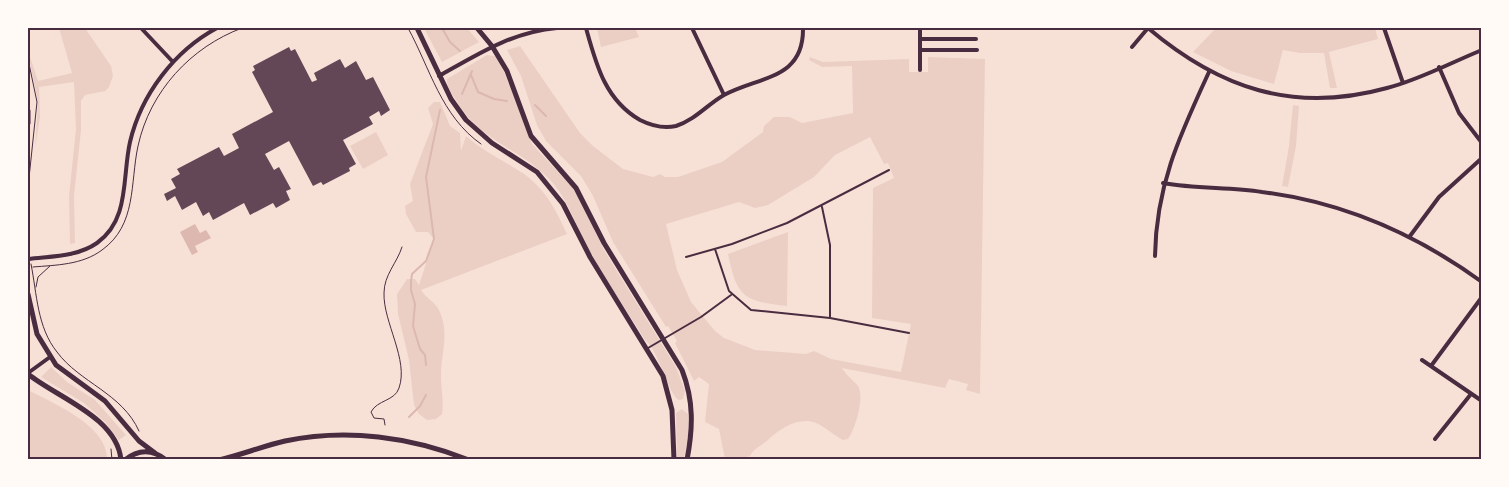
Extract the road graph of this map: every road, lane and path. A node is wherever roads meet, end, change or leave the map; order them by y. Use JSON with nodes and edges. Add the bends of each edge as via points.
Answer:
{"nodes":[{"id":1,"x":141,"y":28,"type":"edge"},
{"id":2,"x":217,"y":28,"type":"edge"},
{"id":3,"x":242,"y":28,"type":"edge"},
{"id":4,"x":416,"y":28,"type":"edge"},
{"id":5,"x":477,"y":28,"type":"edge"},
{"id":6,"x":557,"y":28,"type":"edge"},
{"id":7,"x":586,"y":28,"type":"edge"},
{"id":8,"x":692,"y":28,"type":"edge"},
{"id":9,"x":803,"y":28,"type":"edge"},
{"id":10,"x":920,"y":28,"type":"edge"},
{"id":11,"x":1148,"y":28,"type":"edge"},
{"id":12,"x":1384,"y":28,"type":"edge"},
{"id":13,"x":920,"y":39,"type":"junction"},
{"id":14,"x":976,"y":39,"type":"dead end"},
{"id":15,"x":492,"y":46,"type":"junction"},
{"id":16,"x":1132,"y":47,"type":"dead end"},
{"id":17,"x":920,"y":50,"type":"junction"},
{"id":18,"x":977,"y":50,"type":"dead end"},
{"id":19,"x":1482,"y":50,"type":"edge"},
{"id":20,"x":28,"y":59,"type":"edge"},
{"id":21,"x":173,"y":62,"type":"junction"},
{"id":22,"x":1439,"y":67,"type":"junction"},
{"id":23,"x":920,"y":70,"type":"dead end"},
{"id":24,"x":1209,"y":72,"type":"junction"},
{"id":25,"x":439,"y":76,"type":"junction"},
{"id":26,"x":1403,"y":83,"type":"junction"},
{"id":27,"x":724,"y":95,"type":"junction"},
{"id":28,"x":28,"y":111,"type":"edge"},
{"id":29,"x":28,"y":123,"type":"edge"},
{"id":30,"x":1482,"y":144,"type":"edge"},
{"id":31,"x":1482,"y":158,"type":"edge"},
{"id":32,"x":889,"y":170,"type":"dead end"},
{"id":33,"x":1163,"y":183,"type":"junction"},
{"id":34,"x":132,"y":198,"type":"dead end"},
{"id":35,"x":822,"y":206,"type":"junction"},
{"id":36,"x":1410,"y":236,"type":"junction"},
{"id":37,"x":402,"y":247,"type":"dead end"},
{"id":38,"x":29,"y":248,"type":"dead end"},
{"id":39,"x":715,"y":248,"type":"junction"},
{"id":40,"x":1155,"y":256,"type":"dead end"},
{"id":41,"x":686,"y":257,"type":"dead end"},
{"id":42,"x":28,"y":259,"type":"edge"},
{"id":43,"x":1482,"y":282,"type":"edge"},
{"id":44,"x":35,"y":290,"type":"junction"},
{"id":45,"x":28,"y":294,"type":"edge"},
{"id":46,"x":732,"y":295,"type":"junction"},
{"id":47,"x":1482,"y":298,"type":"edge"},
{"id":48,"x":830,"y":318,"type":"junction"},
{"id":49,"x":909,"y":333,"type":"dead end"},
{"id":50,"x":663,"y":339,"type":"junction"},
{"id":51,"x":646,"y":349,"type":"junction"},
{"id":52,"x":50,"y":357,"type":"junction"},
{"id":53,"x":1422,"y":360,"type":"dead end"},
{"id":54,"x":1431,"y":366,"type":"junction"},
{"id":55,"x":28,"y":374,"type":"edge"},
{"id":56,"x":1470,"y":394,"type":"junction"},
{"id":57,"x":1482,"y":400,"type":"edge"},
{"id":58,"x":385,"y":426,"type":"dead end"},
{"id":59,"x":140,"y":431,"type":"dead end"},
{"id":60,"x":1435,"y":439,"type":"dead end"},
{"id":61,"x":155,"y":452,"type":"junction"},
{"id":62,"x":161,"y":455,"type":"junction"},
{"id":63,"x":221,"y":459,"type":"edge"},
{"id":64,"x":121,"y":460,"type":"edge"},
{"id":65,"x":125,"y":460,"type":"edge"},
{"id":66,"x":166,"y":460,"type":"edge"},
{"id":67,"x":172,"y":460,"type":"edge"},
{"id":68,"x":469,"y":460,"type":"edge"},
{"id":69,"x":674,"y":460,"type":"edge"},
{"id":70,"x":687,"y":460,"type":"edge"}],
"edges":[{"from":1,"to":21,"type":"street"},
{"from":2,"to":21,"type":"street"},
{"from":3,"to":34,"type":"path","via":[[196,54],[179,69],[159,95],[140,140]]},
{"from":4,"to":25,"type":"street"},
{"from":5,"to":15,"type":"street"},
{"from":6,"to":15,"type":"street","via":[[520,34]]},
{"from":7,"to":27,"type":"street","via":[[595,62],[607,88],[620,104],[647,123],[663,128],[680,124]]},
{"from":8,"to":27,"type":"street"},
{"from":9,"to":27,"type":"street","via":[[803,40],[795,60],[778,75]]},
{"from":10,"to":13,"type":"street"},
{"from":11,"to":16,"type":"street"},
{"from":11,"to":24,"type":"street","via":[[1170,47]]},
{"from":12,"to":26,"type":"street"},
{"from":13,"to":14,"type":"street"},
{"from":13,"to":17,"type":"street"},
{"from":15,"to":25,"type":"street"},
{"from":15,"to":50,"type":"street","via":[[511,80],[531,136],[576,188],[604,243]]},
{"from":17,"to":18,"type":"street"},
{"from":17,"to":23,"type":"street"},
{"from":19,"to":22,"type":"street"},
{"from":20,"to":38,"type":"path","via":[[37,102],[29,178]]},
{"from":21,"to":42,"type":"street","via":[[157,82],[138,118],[130,143],[121,209],[108,233],[81,252]]},
{"from":22,"to":26,"type":"street"},
{"from":22,"to":30,"type":"street","via":[[1459,113]]},
{"from":24,"to":26,"type":"street","via":[[1254,89],[1300,97],[1350,96]]},
{"from":24,"to":33,"type":"street"},
{"from":25,"to":51,"type":"street","via":[[451,100],[474,130],[530,167],[551,186]]},
{"from":28,"to":29,"type":"street"},
{"from":31,"to":36,"type":"street","via":[[1439,197]]},
{"from":32,"to":35,"type":"lane"},
{"from":33,"to":36,"type":"street","via":[[1299,198],[1357,215]]},
{"from":33,"to":40,"type":"street","via":[[1156,222]]},
{"from":35,"to":39,"type":"lane","via":[[760,234]]},
{"from":35,"to":48,"type":"lane","via":[[830,245]]},
{"from":36,"to":43,"type":"street"},
{"from":37,"to":58,"type":"path","via":[[387,278],[384,294],[401,380],[396,394],[371,412],[374,418],[384,419]]},
{"from":39,"to":41,"type":"lane"},
{"from":39,"to":46,"type":"lane"},
{"from":44,"to":44,"type":"path","via":[[38,277],[51,265],[32,267]]},
{"from":44,"to":59,"type":"path","via":[[44,328],[57,352],[70,366],[109,394]]},
{"from":45,"to":52,"type":"street","via":[[37,334]]},
{"from":46,"to":48,"type":"lane","via":[[741,304],[758,312]]},
{"from":46,"to":50,"type":"lane"},
{"from":47,"to":54,"type":"street"},
{"from":48,"to":49,"type":"lane"},
{"from":50,"to":51,"type":"lane"},
{"from":50,"to":70,"type":"street","via":[[682,370],[690,396],[692,424]]},
{"from":51,"to":69,"type":"street","via":[[663,376],[671,400]]},
{"from":52,"to":55,"type":"street"},
{"from":52,"to":61,"type":"street","via":[[66,374],[105,401],[139,441]]},
{"from":53,"to":54,"type":"street"},
{"from":54,"to":56,"type":"street"},
{"from":55,"to":64,"type":"street","via":[[90,414],[111,436]]},
{"from":56,"to":57,"type":"street"},
{"from":56,"to":60,"type":"street"},
{"from":61,"to":62,"type":"street"},
{"from":61,"to":65,"type":"street","via":[[142,451]]},
{"from":62,"to":66,"type":"street"},
{"from":62,"to":67,"type":"street"},
{"from":63,"to":68,"type":"street","via":[[287,441],[347,435],[418,443]]}]}
